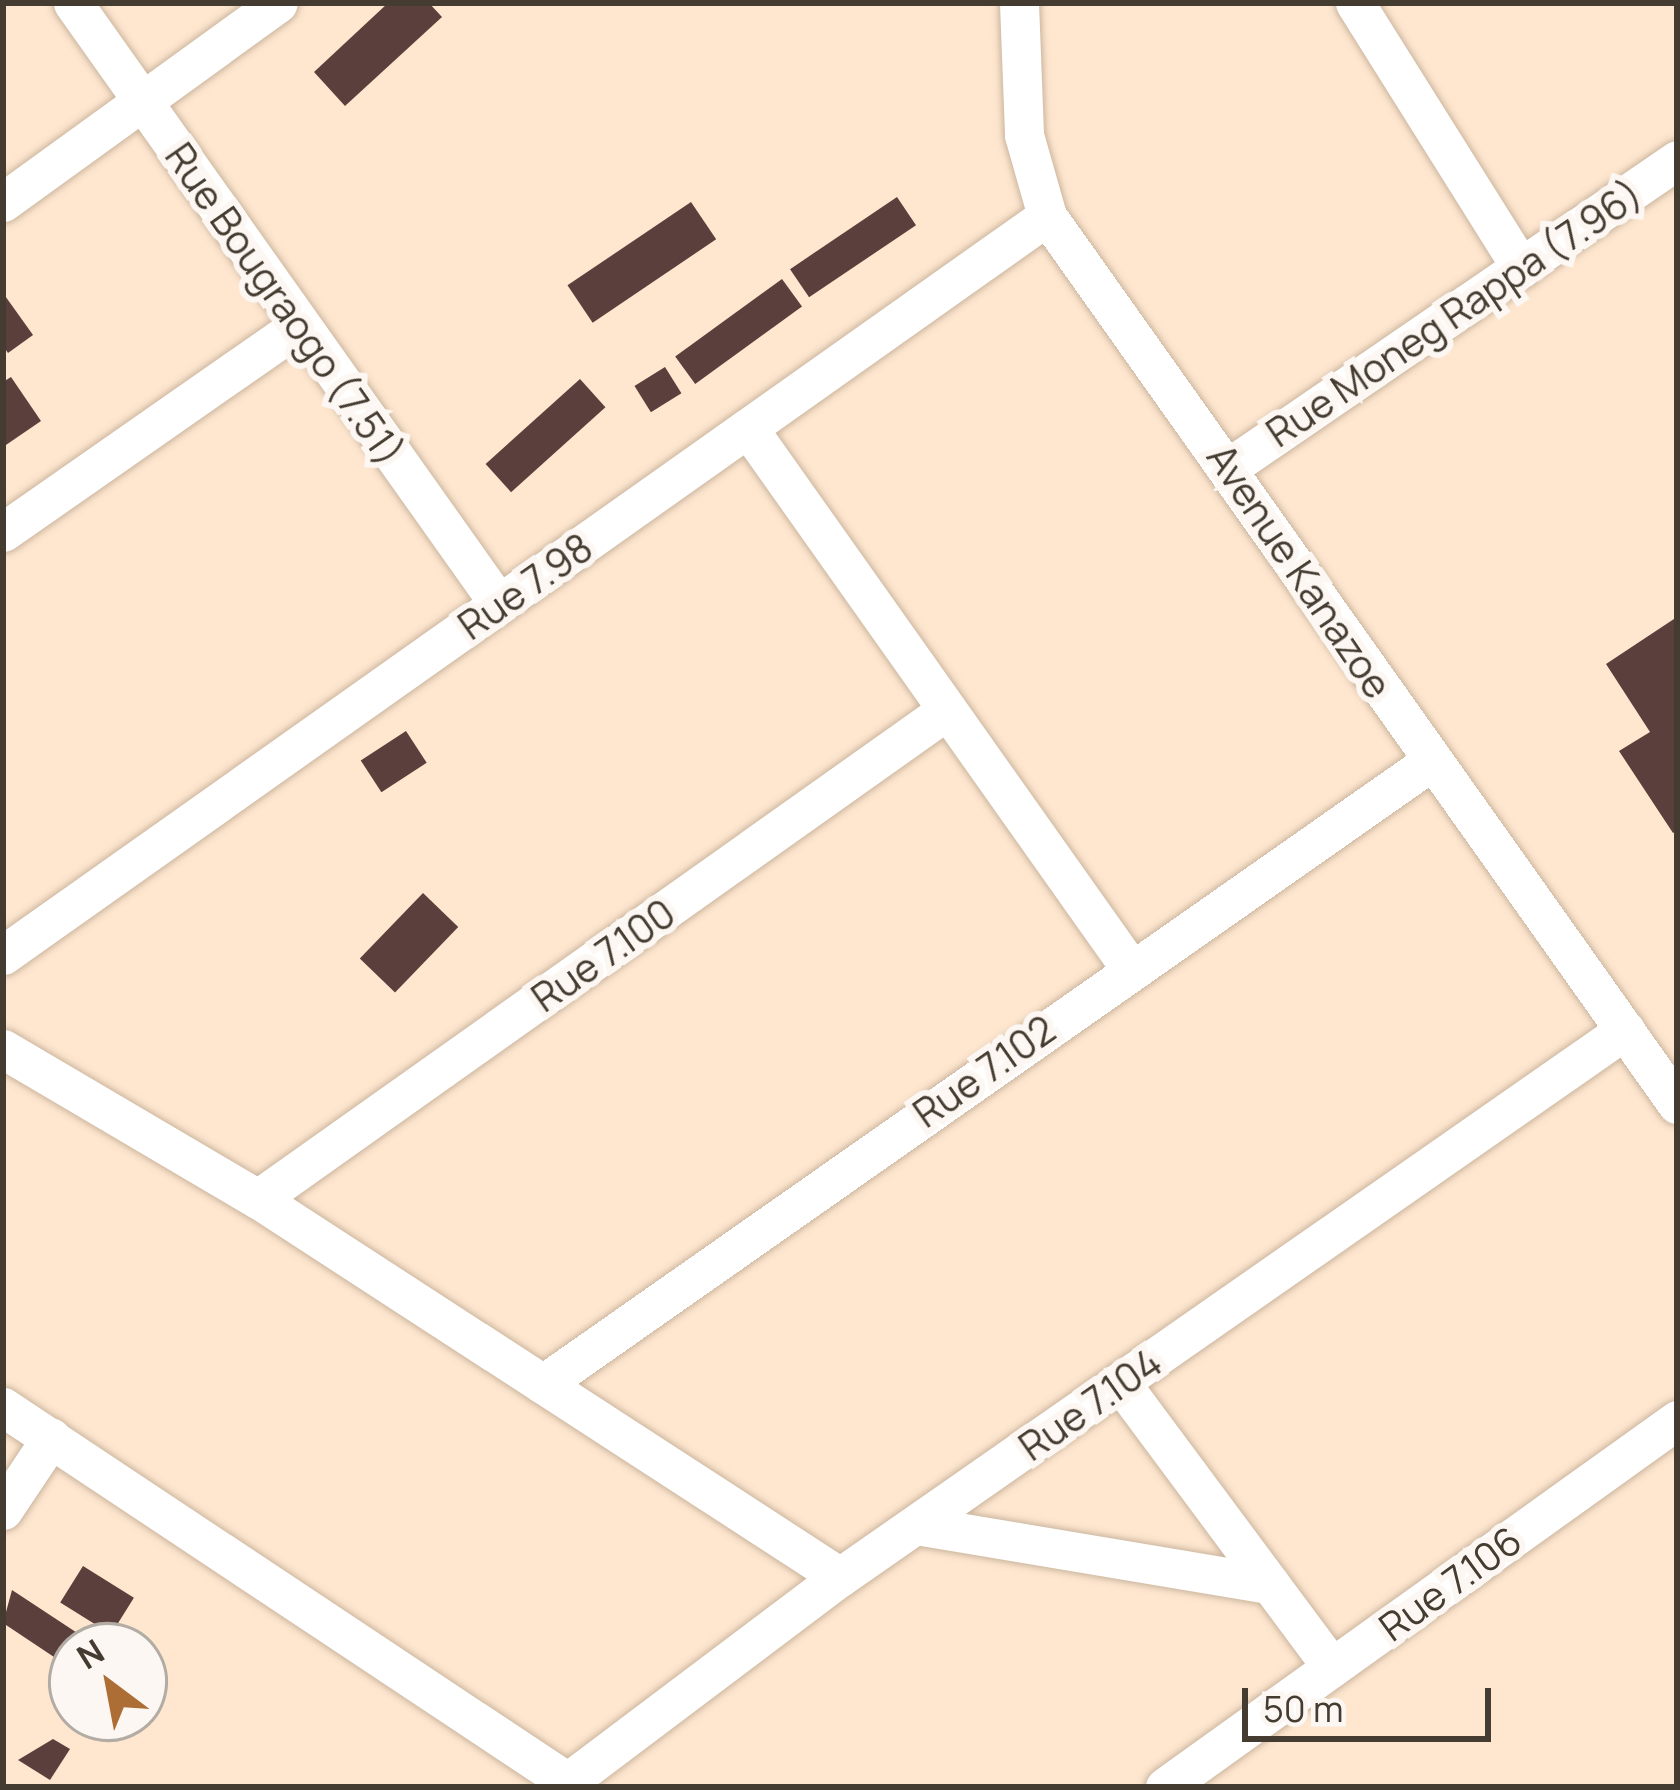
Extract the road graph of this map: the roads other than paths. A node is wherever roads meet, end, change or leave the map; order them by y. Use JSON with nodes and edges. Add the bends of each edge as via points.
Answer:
{"nodes":[{"id":1,"x":74,"y":3,"type":"edge"},
{"id":2,"x":278,"y":3,"type":"edge"},
{"id":3,"x":1019,"y":3,"type":"edge"},
{"id":4,"x":1363,"y":7,"type":"edge"},
{"id":5,"x":143,"y":101,"type":"junction"},
{"id":6,"x":1677,"y":160,"type":"edge"},
{"id":7,"x":3,"y":202,"type":"edge"},
{"id":8,"x":1047,"y":216,"type":"junction"},
{"id":9,"x":1521,"y":268,"type":"junction"},
{"id":10,"x":298,"y":327,"type":"junction"},
{"id":11,"x":748,"y":428,"type":"junction"},
{"id":12,"x":1231,"y":466,"type":"junction"},
{"id":13,"x":3,"y":532,"type":"edge"},
{"id":14,"x":500,"y":604,"type":"junction"},
{"id":15,"x":947,"y":710,"type":"junction"},
{"id":16,"x":1429,"y":764,"type":"junction"},
{"id":17,"x":3,"y":955,"type":"edge"},
{"id":18,"x":1130,"y":968,"type":"junction"},
{"id":19,"x":1625,"y":1030,"type":"junction"},
{"id":20,"x":3,"y":1048,"type":"edge"},
{"id":21,"x":1677,"y":1104,"type":"edge"},
{"id":22,"x":258,"y":1199,"type":"junction"},
{"id":23,"x":1120,"y":1382,"type":"junction"},
{"id":24,"x":543,"y":1384,"type":"junction"},
{"id":25,"x":3,"y":1407,"type":"edge"},
{"id":26,"x":1677,"y":1420,"type":"edge"},
{"id":27,"x":51,"y":1438,"type":"junction"},
{"id":28,"x":3,"y":1510,"type":"edge"},
{"id":29,"x":916,"y":1525,"type":"junction"},
{"id":30,"x":840,"y":1577,"type":"junction"},
{"id":31,"x":1270,"y":1584,"type":"junction"},
{"id":32,"x":1332,"y":1667,"type":"junction"},
{"id":33,"x":564,"y":1784,"type":"edge"},
{"id":34,"x":1165,"y":1787,"type":"edge"}],
"edges":[{"from":1,"to":5,"type":"street","name":"Rue Bougraogo (7.51)"},
{"from":2,"to":5,"type":"street"},
{"from":3,"to":8,"type":"street","name":"Avenue Kanazoe","via":[[1024,135]]},
{"from":4,"to":9,"type":"street"},
{"from":5,"to":7,"type":"street"},
{"from":5,"to":10,"type":"street","name":"Rue Bougraogo (7.51)"},
{"from":6,"to":9,"type":"street","name":"Rue Moneg Rappa (7.96)"},
{"from":8,"to":11,"type":"street","name":"Rue 7.98"},
{"from":8,"to":12,"type":"street","name":"Avenue Kanazoe"},
{"from":9,"to":12,"type":"street","name":"Rue Moneg Rappa (7.96)"},
{"from":10,"to":13,"type":"street"},
{"from":10,"to":14,"type":"street","name":"Rue Bougraogo (7.51)"},
{"from":11,"to":14,"type":"street","name":"Rue 7.98"},
{"from":11,"to":15,"type":"street"},
{"from":12,"to":16,"type":"street","name":"Avenue Kanazoe"},
{"from":14,"to":17,"type":"street","name":"Rue 7.98"},
{"from":15,"to":18,"type":"street"},
{"from":15,"to":22,"type":"street","name":"Rue 7.100"},
{"from":16,"to":18,"type":"street","name":"Rue 7.102"},
{"from":16,"to":19,"type":"street","name":"Avenue Kanazoe"},
{"from":18,"to":24,"type":"street","name":"Rue 7.102"},
{"from":19,"to":21,"type":"street","name":"Avenue Kanazoe"},
{"from":19,"to":23,"type":"street","name":"Rue 7.104"},
{"from":20,"to":22,"type":"street"},
{"from":22,"to":24,"type":"street"},
{"from":23,"to":29,"type":"street","name":"Rue 7.104"},
{"from":23,"to":31,"type":"street"},
{"from":24,"to":30,"type":"street"},
{"from":25,"to":27,"type":"street"},
{"from":26,"to":32,"type":"street","name":"Rue 7.106"},
{"from":27,"to":28,"type":"street"},
{"from":27,"to":33,"type":"street"},
{"from":29,"to":30,"type":"street","name":"Rue 7.104"},
{"from":29,"to":31,"type":"street"},
{"from":30,"to":33,"type":"street","name":"Rue 7.104"},
{"from":31,"to":32,"type":"street"},
{"from":32,"to":34,"type":"street","name":"Rue 7.106"}]}
